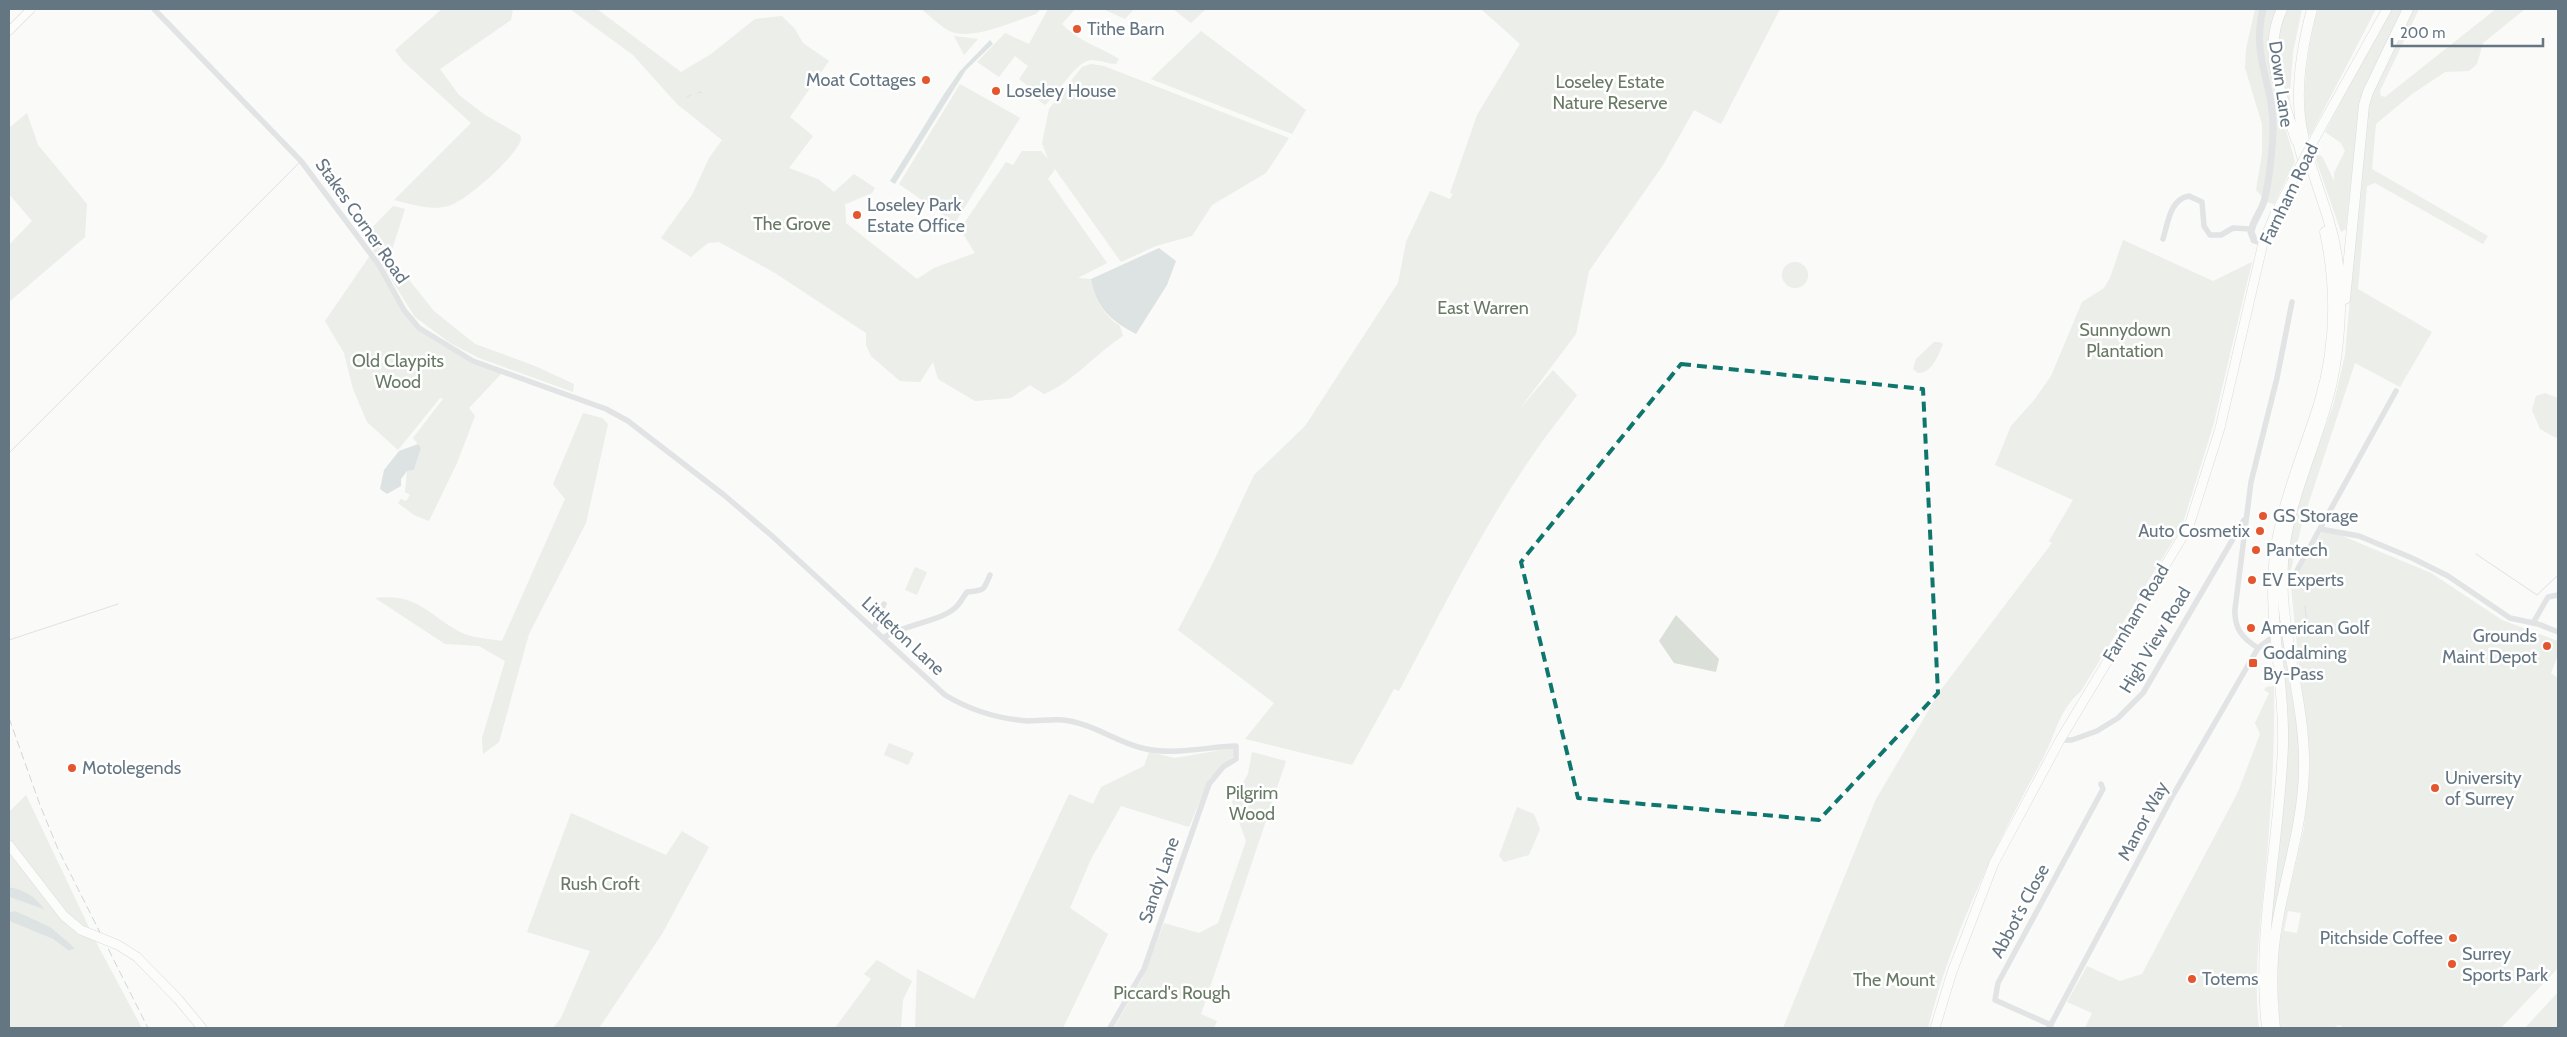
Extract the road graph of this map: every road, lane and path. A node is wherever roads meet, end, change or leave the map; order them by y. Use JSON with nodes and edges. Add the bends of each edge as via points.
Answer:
{"nodes":[{"id":1,"x":31,"y":9,"type":"edge"},
{"id":2,"x":154,"y":9,"type":"edge"},
{"id":3,"x":2263,"y":9,"type":"edge"},
{"id":4,"x":2282,"y":9,"type":"edge"},
{"id":5,"x":2305,"y":9,"type":"edge"},
{"id":6,"x":2312,"y":9,"type":"edge"},
{"id":7,"x":2383,"y":9,"type":"edge"},
{"id":8,"x":2386,"y":9,"type":"edge"},
{"id":9,"x":2408,"y":9,"type":"edge"},
{"id":10,"x":2378,"y":23,"type":"junction"},
{"id":11,"x":9,"y":32,"type":"edge"},
{"id":12,"x":2298,"y":148,"type":"junction"},
{"id":13,"x":2251,"y":229,"type":"junction"},
{"id":14,"x":2163,"y":238,"type":"dead end"},
{"id":15,"x":2263,"y":244,"type":"junction"},
{"id":16,"x":2292,"y":302,"type":"dead end"},
{"id":17,"x":2340,"y":332,"type":"junction"},
{"id":18,"x":2396,"y":391,"type":"dead end"},
{"id":19,"x":606,"y":409,"type":"joint"},
{"id":20,"x":2245,"y":518,"type":"junction"},
{"id":21,"x":2320,"y":529,"type":"junction"},
{"id":22,"x":2234,"y":538,"type":"junction"},
{"id":23,"x":2242,"y":541,"type":"junction"},
{"id":24,"x":990,"y":575,"type":"dead end"},
{"id":25,"x":2277,"y":580,"type":"junction"},
{"id":26,"x":2558,"y":595,"type":"edge"},
{"id":27,"x":884,"y":604,"type":"dead end"},
{"id":28,"x":2534,"y":623,"type":"junction"},
{"id":29,"x":874,"y":628,"type":"junction"},
{"id":30,"x":2558,"y":632,"type":"edge"},
{"id":31,"x":2274,"y":636,"type":"junction"},
{"id":32,"x":883,"y":638,"type":"junction"},
{"id":33,"x":2258,"y":648,"type":"junction"},
{"id":34,"x":2060,"y":740,"type":"junction"},
{"id":35,"x":1236,"y":746,"type":"joint"},
{"id":36,"x":2101,"y":784,"type":"dead end"},
{"id":37,"x":9,"y":845,"type":"edge"},
{"id":38,"x":2050,"y":1027,"type":"edge"},
{"id":39,"x":202,"y":1028,"type":"edge"},
{"id":40,"x":1110,"y":1028,"type":"edge"},
{"id":41,"x":1935,"y":1028,"type":"edge"},
{"id":42,"x":2267,"y":1028,"type":"edge"},
{"id":43,"x":2275,"y":1028,"type":"edge"}],
"edges":[{"from":1,"to":11,"type":"main road"},
{"from":2,"to":19,"type":"street","name":"Stakes Corner Road","via":[[301,162],[379,265],[404,310],[419,328],[473,360]]},
{"from":3,"to":13,"type":"street","name":"Down Lane","via":[[2258,46],[2272,110],[2273,132],[2266,196]]},
{"from":4,"to":12,"type":"highway","via":[[2274,34],[2273,60]]},
{"from":5,"to":12,"type":"highway","via":[[2293,97]]},
{"from":6,"to":17,"type":"highway","via":[[2302,60],[2300,117],[2305,145],[2334,241]]},
{"from":7,"to":10,"type":"main road","name":"Farnham Road"},
{"from":8,"to":10,"type":"main road","name":"Farnham Road"},
{"from":9,"to":17,"type":"highway","via":[[2368,92],[2363,112],[2348,280]]},
{"from":10,"to":15,"type":"main road","name":"Farnham Road","bridge":true,"via":[[2275,214]]},
{"from":12,"to":25,"type":"highway","via":[[2327,241],[2332,284],[2332,340],[2319,404],[2284,506],[2276,548]]},
{"from":13,"to":14,"type":"street","via":[[2233,228],[2221,235],[2210,235],[2204,226],[2202,202],[2188,196],[2177,200],[2174,205]]},
{"from":13,"to":15,"type":"street","via":[[2254,240]]},
{"from":15,"to":34,"type":"main road","name":"Farnham Road","via":[[2220,428],[2189,526]]},
{"from":16,"to":20,"type":"street","name":"High View Road"},
{"from":17,"to":25,"type":"highway","via":[[2329,396],[2289,519]]},
{"from":18,"to":21,"type":"street"},
{"from":19,"to":29,"type":"street","name":"Littleton Lane","via":[[628,421],[724,495]]},
{"from":20,"to":22,"type":"street","name":"High View Road"},
{"from":20,"to":23,"type":"street","name":"High View Road"},
{"from":21,"to":25,"type":"street","via":[[2295,574],[2290,579]]},
{"from":21,"to":28,"type":"street","via":[[2360,536],[2432,567],[2510,618]]},
{"from":22,"to":23,"type":"street"},
{"from":22,"to":34,"type":"street","name":"High View Road","via":[[2133,705],[2091,734]]},
{"from":23,"to":33,"type":"street","name":"High View Road","via":[[2235,617],[2242,635]]},
{"from":24,"to":32,"type":"street","via":[[984,589],[967,592],[955,608],[896,629]]},
{"from":25,"to":31,"type":"highway"},
{"from":25,"to":43,"type":"highway","via":[[2300,712],[2304,769],[2298,827],[2274,948],[2272,993]]},
{"from":26,"to":28,"type":"street","via":[[2548,597]]},
{"from":27,"to":29,"type":"street"},
{"from":28,"to":30,"type":"street"},
{"from":29,"to":32,"type":"street","name":"Littleton Lane"},
{"from":31,"to":33,"type":"street","name":"Manor Way"},
{"from":31,"to":42,"type":"highway","via":[[2283,746],[2265,956]]},
{"from":32,"to":35,"type":"street","name":"Littleton Lane","via":[[946,695],[964,706],[990,714],[1027,721],[1064,720],[1142,748],[1181,753]]},
{"from":33,"to":38,"type":"street","name":"Manor Way","via":[[2172,797]]},
{"from":34,"to":41,"type":"main road","name":"Farnham Road","via":[[1994,863],[1952,972]]},
{"from":35,"to":40,"type":"street","name":"Sandy Lane","via":[[1236,760],[1223,767],[1209,784],[1144,969]]},
{"from":36,"to":38,"type":"street","name":"Abbot's Close","via":[[2103,789],[1998,984],[1995,1000]]},
{"from":37,"to":39,"type":"main road","bridge":true,"via":[[64,916],[81,930],[137,956]]}]}
